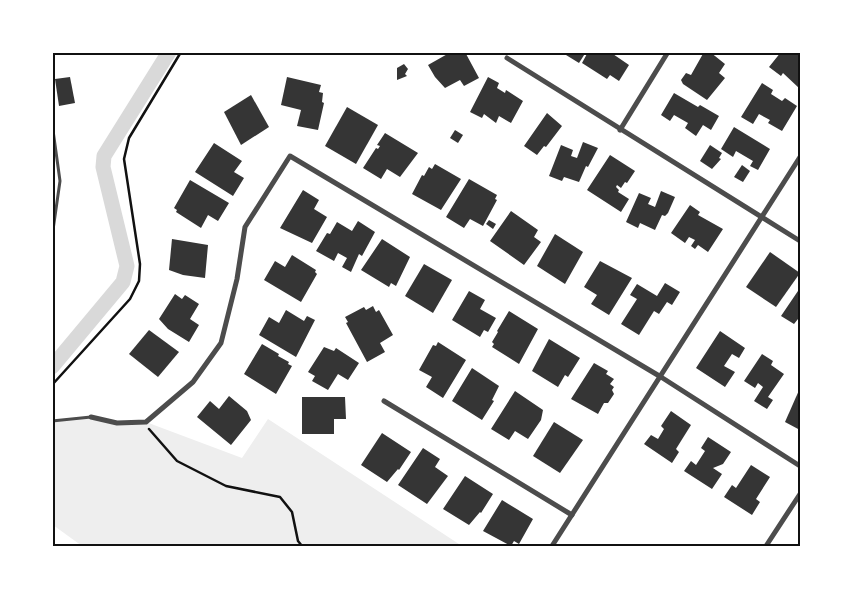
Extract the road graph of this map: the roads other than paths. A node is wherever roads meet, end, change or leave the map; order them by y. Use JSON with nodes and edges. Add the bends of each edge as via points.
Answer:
{"nodes":[{"id":1,"x":668,"y":52,"type":"edge"},
{"id":2,"x":507,"y":58,"type":"dead end"},
{"id":3,"x":52,"y":123,"type":"edge"},
{"id":4,"x":620,"y":130,"type":"junction"},
{"id":5,"x":800,"y":157,"type":"edge"},
{"id":6,"x":763,"y":218,"type":"junction"},
{"id":7,"x":52,"y":237,"type":"edge"},
{"id":8,"x":800,"y":241,"type":"edge"},
{"id":9,"x":661,"y":377,"type":"junction"},
{"id":10,"x":384,"y":401,"type":"dead end"},
{"id":11,"x":91,"y":417,"type":"joint"},
{"id":12,"x":52,"y":422,"type":"edge"},
{"id":13,"x":800,"y":466,"type":"edge"},
{"id":14,"x":800,"y":494,"type":"edge"},
{"id":15,"x":572,"y":515,"type":"junction"},
{"id":16,"x":552,"y":546,"type":"edge"},
{"id":17,"x":766,"y":546,"type":"edge"}],
"edges":[{"from":1,"to":4,"type":"street"},
{"from":2,"to":4,"type":"street"},
{"from":3,"to":7,"type":"lane","via":[[60,182]]},
{"from":4,"to":6,"type":"street"},
{"from":5,"to":6,"type":"street"},
{"from":6,"to":8,"type":"street"},
{"from":6,"to":9,"type":"street"},
{"from":9,"to":11,"type":"street","via":[[290,156],[245,227],[237,279],[221,343],[193,382],[146,422],[117,423]]},
{"from":9,"to":13,"type":"street"},
{"from":9,"to":15,"type":"street"},
{"from":10,"to":15,"type":"street"},
{"from":11,"to":12,"type":"lane"},
{"from":14,"to":17,"type":"street"},
{"from":15,"to":16,"type":"street"}]}
